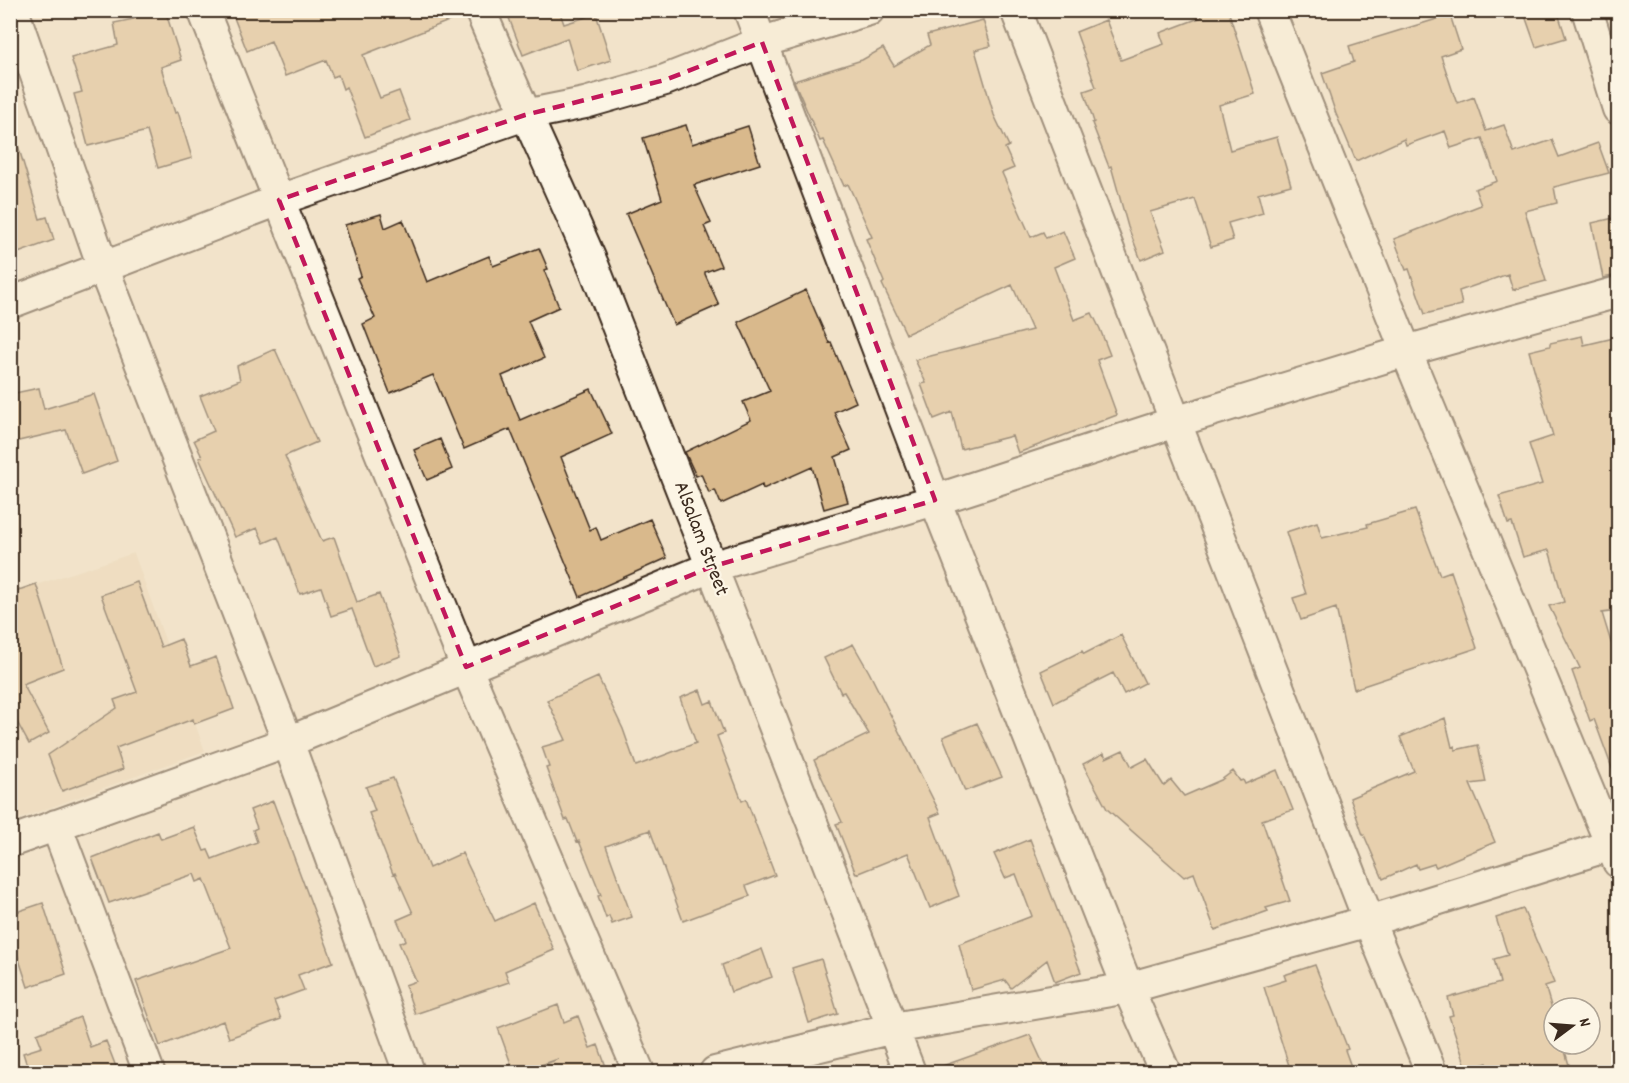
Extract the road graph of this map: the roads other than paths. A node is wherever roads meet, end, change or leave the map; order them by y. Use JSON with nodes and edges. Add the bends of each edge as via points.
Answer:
{"nodes":[{"id":1,"x":13,"y":10,"type":"edge"},
{"id":2,"x":203,"y":10,"type":"edge"},
{"id":3,"x":480,"y":10,"type":"edge"},
{"id":4,"x":749,"y":10,"type":"edge"},
{"id":5,"x":869,"y":10,"type":"edge"},
{"id":6,"x":1016,"y":10,"type":"edge"},
{"id":7,"x":1269,"y":10,"type":"edge"},
{"id":8,"x":1587,"y":10,"type":"edge"},
{"id":9,"x":762,"y":42,"type":"junction"},
{"id":10,"x":1618,"y":108,"type":"edge"},
{"id":11,"x":525,"y":115,"type":"junction"},
{"id":12,"x":279,"y":200,"type":"junction"},
{"id":13,"x":103,"y":267,"type":"junction"},
{"id":14,"x":1618,"y":292,"type":"edge"},
{"id":15,"x":10,"y":303,"type":"edge"},
{"id":16,"x":1406,"y":351,"type":"junction"},
{"id":17,"x":1175,"y":422,"type":"junction"},
{"id":18,"x":935,"y":500,"type":"junction"},
{"id":19,"x":711,"y":567,"type":"junction"},
{"id":20,"x":466,"y":667,"type":"junction"},
{"id":21,"x":288,"y":742,"type":"junction"},
{"id":22,"x":56,"y":825,"type":"junction"},
{"id":23,"x":10,"y":842,"type":"edge"},
{"id":24,"x":1616,"y":850,"type":"edge"},
{"id":25,"x":1369,"y":921,"type":"junction"},
{"id":26,"x":1128,"y":988,"type":"junction"},
{"id":27,"x":893,"y":1028,"type":"junction"},
{"id":28,"x":150,"y":1072,"type":"edge"},
{"id":29,"x":409,"y":1072,"type":"edge"},
{"id":30,"x":639,"y":1072,"type":"edge"},
{"id":31,"x":715,"y":1072,"type":"edge"},
{"id":32,"x":910,"y":1072,"type":"edge"},
{"id":33,"x":1165,"y":1072,"type":"edge"},
{"id":34,"x":1431,"y":1072,"type":"edge"}],
"edges":[{"from":1,"to":13,"type":"street"},
{"from":2,"to":12,"type":"street"},
{"from":3,"to":11,"type":"street","name":"AlSalam Street"},
{"from":4,"to":9,"type":"street"},
{"from":5,"to":9,"type":"street"},
{"from":6,"to":17,"type":"street"},
{"from":7,"to":16,"type":"street"},
{"from":8,"to":10,"type":"street"},
{"from":9,"to":11,"type":"street","via":[[665,80]]},
{"from":9,"to":18,"type":"street"},
{"from":11,"to":12,"type":"street"},
{"from":11,"to":19,"type":"street","name":"AlSalam Street","via":[[594,267]]},
{"from":12,"to":13,"type":"street"},
{"from":12,"to":20,"type":"street"},
{"from":13,"to":15,"type":"street"},
{"from":13,"to":21,"type":"street"},
{"from":14,"to":16,"type":"street"},
{"from":16,"to":17,"type":"street"},
{"from":16,"to":24,"type":"street"},
{"from":17,"to":18,"type":"street"},
{"from":17,"to":25,"type":"street"},
{"from":18,"to":19,"type":"street"},
{"from":18,"to":26,"type":"street"},
{"from":19,"to":20,"type":"street"},
{"from":19,"to":27,"type":"street","name":"AlSalam Street"},
{"from":20,"to":21,"type":"street"},
{"from":20,"to":30,"type":"street"},
{"from":21,"to":22,"type":"street"},
{"from":21,"to":29,"type":"street"},
{"from":22,"to":23,"type":"street"},
{"from":22,"to":28,"type":"street"},
{"from":24,"to":25,"type":"street"},
{"from":25,"to":26,"type":"street"},
{"from":25,"to":34,"type":"street"},
{"from":26,"to":27,"type":"street"},
{"from":26,"to":33,"type":"street"},
{"from":27,"to":31,"type":"street"},
{"from":27,"to":32,"type":"street","name":"AlSalam Street"}]}
